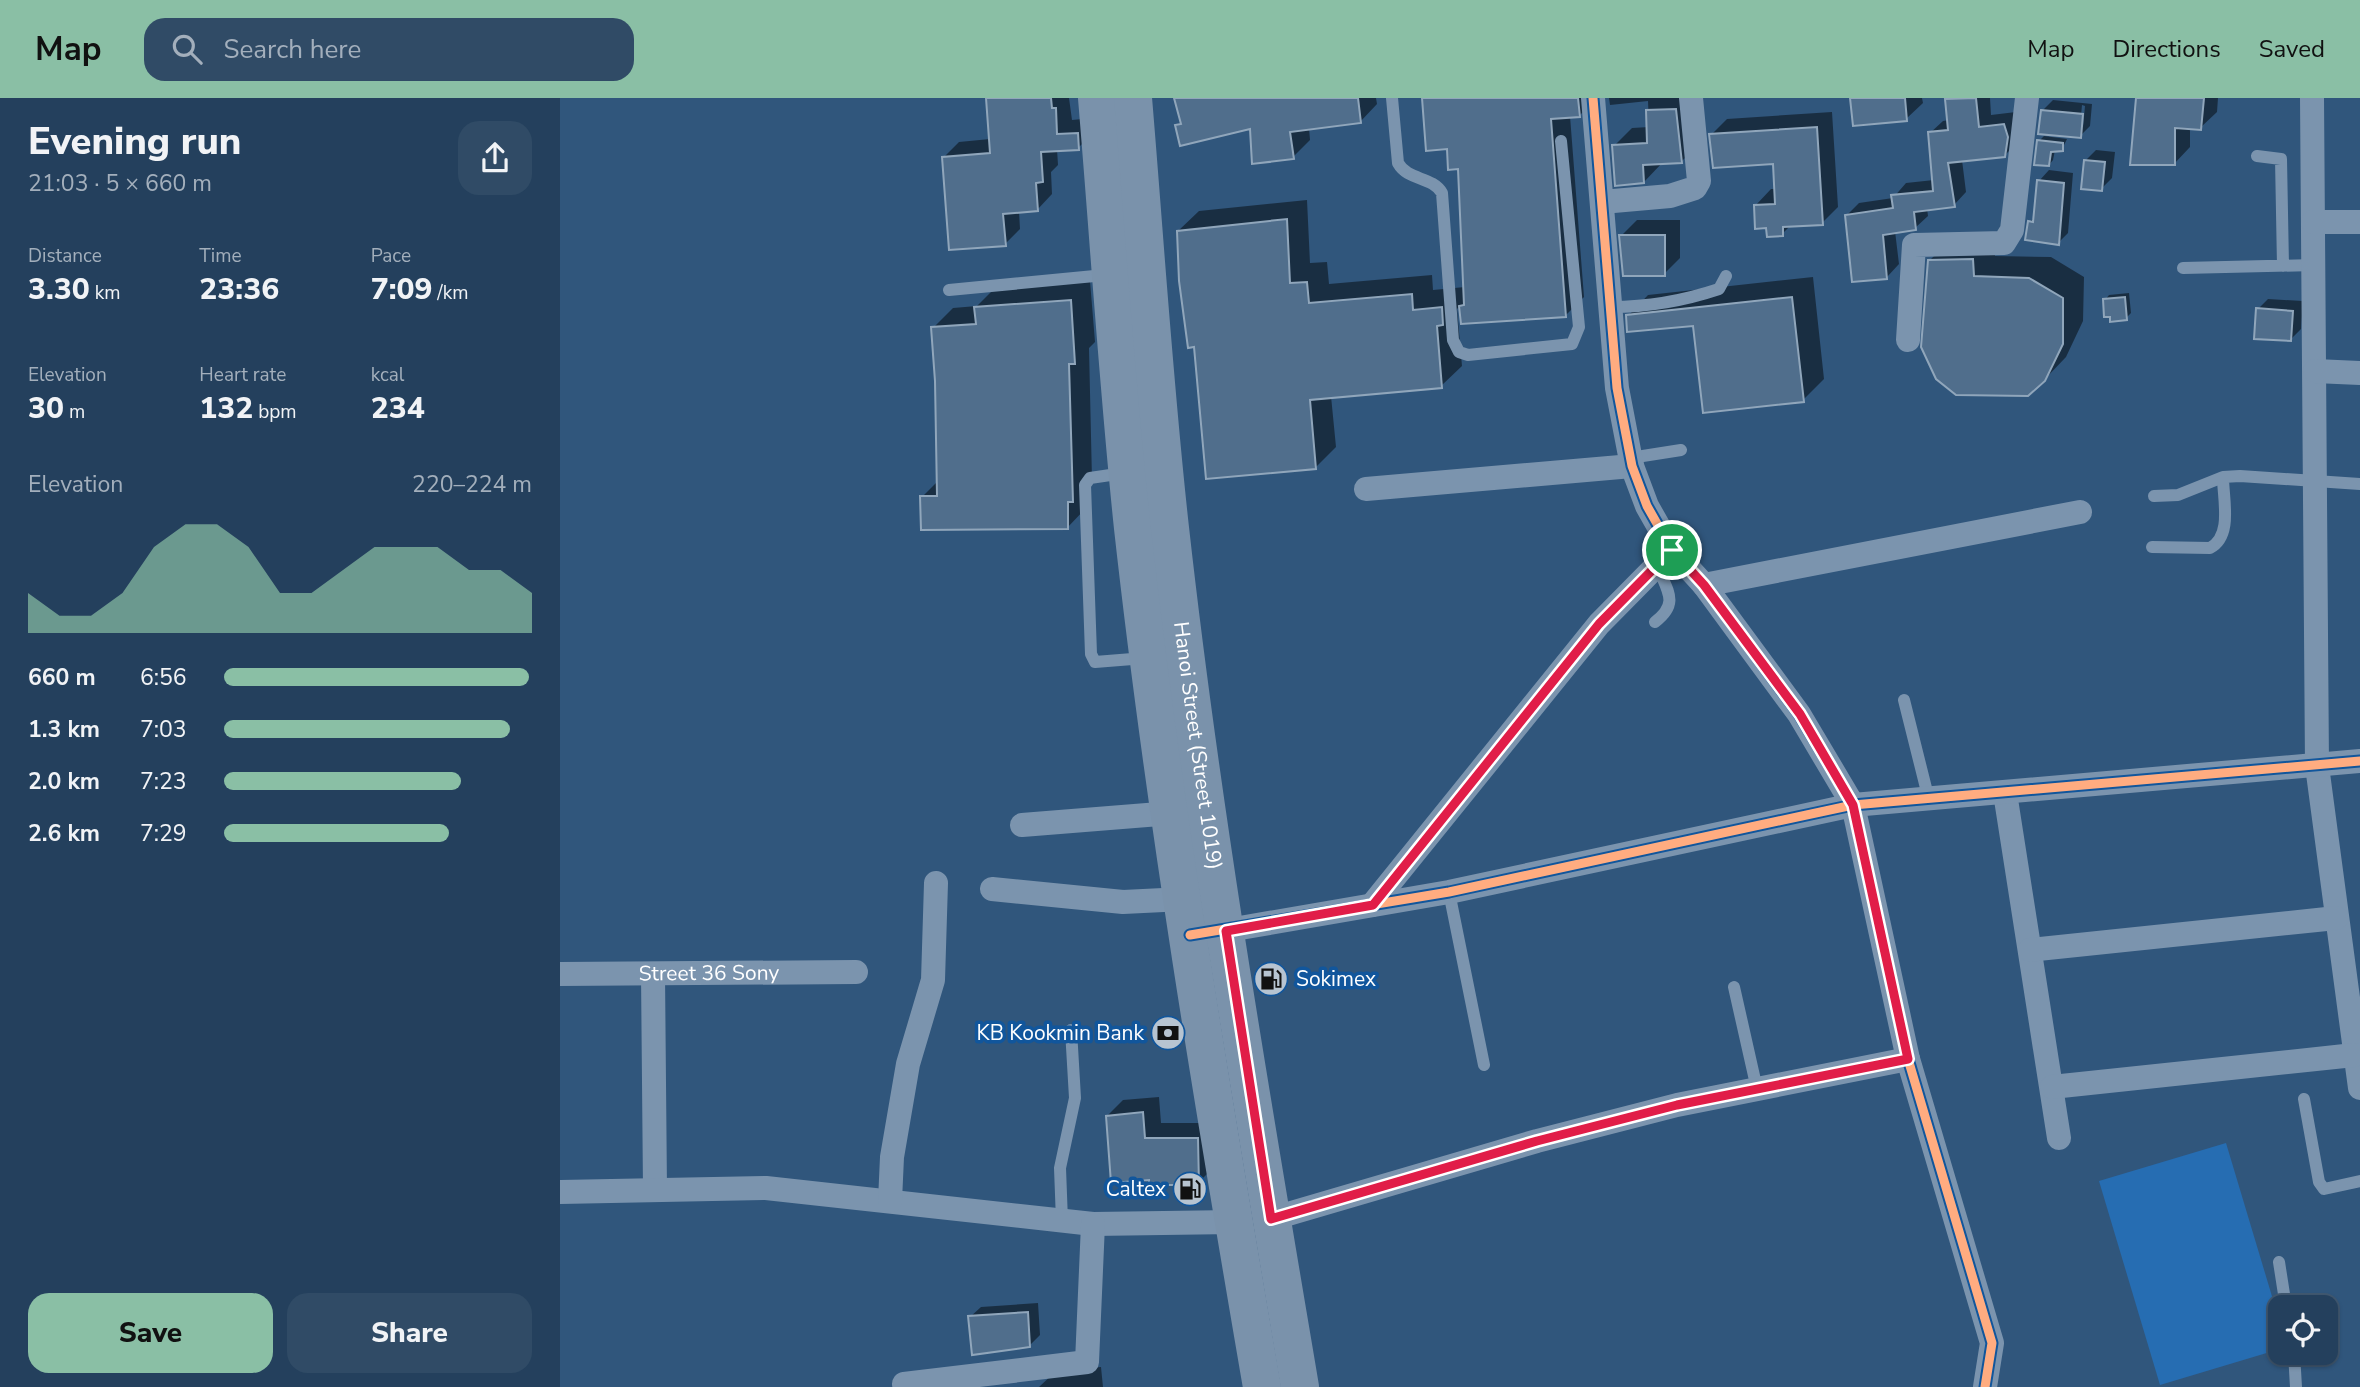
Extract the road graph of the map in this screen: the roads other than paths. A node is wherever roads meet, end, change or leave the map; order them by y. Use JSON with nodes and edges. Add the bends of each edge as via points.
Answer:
{"nodes":[{"id":1,"x":1097,"y":98,"type":"edge"},
{"id":2,"x":1133,"y":98,"type":"edge"},
{"id":3,"x":1392,"y":98,"type":"edge"},
{"id":4,"x":1593,"y":98,"type":"edge"},
{"id":5,"x":1691,"y":98,"type":"edge"},
{"id":6,"x":2027,"y":98,"type":"edge"},
{"id":7,"x":2312,"y":98,"type":"edge"},
{"id":8,"x":1561,"y":141,"type":"dead end"},
{"id":9,"x":2257,"y":156,"type":"dead end"},
{"id":10,"x":1602,"y":202,"type":"junction"},
{"id":11,"x":2313,"y":222,"type":"junction"},
{"id":12,"x":2360,"y":222,"type":"edge"},
{"id":13,"x":2314,"y":265,"type":"junction"},
{"id":14,"x":2283,"y":266,"type":"junction"},
{"id":15,"x":2183,"y":268,"type":"dead end"},
{"id":16,"x":1112,"y":274,"type":"junction"},
{"id":17,"x":1726,"y":276,"type":"dead end"},
{"id":18,"x":949,"y":290,"type":"dead end"},
{"id":19,"x":1611,"y":307,"type":"junction"},
{"id":20,"x":1908,"y":340,"type":"dead end"},
{"id":21,"x":2315,"y":371,"type":"junction"},
{"id":22,"x":2360,"y":373,"type":"edge"},
{"id":23,"x":1681,"y":450,"type":"dead end"},
{"id":24,"x":1631,"y":462,"type":"junction"},
{"id":25,"x":1128,"y":472,"type":"junction"},
{"id":26,"x":2222,"y":477,"type":"junction"},
{"id":27,"x":2316,"y":480,"type":"junction"},
{"id":28,"x":2360,"y":484,"type":"edge"},
{"id":29,"x":1366,"y":489,"type":"dead end"},
{"id":30,"x":2154,"y":496,"type":"dead end"},
{"id":31,"x":2080,"y":512,"type":"dead end"},
{"id":32,"x":2152,"y":547,"type":"dead end"},
{"id":33,"x":1664,"y":558,"type":"junction"},
{"id":34,"x":1704,"y":585,"type":"junction"},
{"id":35,"x":1655,"y":622,"type":"dead end"},
{"id":36,"x":1150,"y":658,"type":"junction"},
{"id":37,"x":1904,"y":700,"type":"dead end"},
{"id":38,"x":2360,"y":761,"type":"edge"},
{"id":39,"x":2317,"y":766,"type":"junction"},
{"id":40,"x":2005,"y":793,"type":"junction"},
{"id":41,"x":1929,"y":800,"type":"junction"},
{"id":42,"x":1853,"y":805,"type":"junction"},
{"id":43,"x":1172,"y":813,"type":"junction"},
{"id":44,"x":1022,"y":825,"type":"dead end"},
{"id":45,"x":936,"y":883,"type":"dead end"},
{"id":46,"x":992,"y":888,"type":"dead end"},
{"id":47,"x":1449,"y":892,"type":"junction"},
{"id":48,"x":1373,"y":905,"type":"junction"},
{"id":49,"x":2336,"y":918,"type":"junction"},
{"id":50,"x":1200,"y":922,"type":"junction"},
{"id":51,"x":2030,"y":950,"type":"junction"},
{"id":52,"x":856,"y":972,"type":"dead end"},
{"id":53,"x":560,"y":974,"type":"edge"},
{"id":54,"x":653,"y":974,"type":"junction"},
{"id":55,"x":1734,"y":987,"type":"dead end"},
{"id":56,"x":1071,"y":1030,"type":"dead end"},
{"id":57,"x":2354,"y":1055,"type":"junction"},
{"id":58,"x":1908,"y":1059,"type":"junction"},
{"id":59,"x":1484,"y":1065,"type":"dead end"},
{"id":60,"x":2052,"y":1087,"type":"junction"},
{"id":61,"x":2360,"y":1088,"type":"edge"},
{"id":62,"x":1757,"y":1089,"type":"junction"},
{"id":63,"x":2304,"y":1099,"type":"dead end"},
{"id":64,"x":2059,"y":1138,"type":"dead end"},
{"id":65,"x":2360,"y":1181,"type":"edge"},
{"id":66,"x":655,"y":1190,"type":"junction"},
{"id":67,"x":560,"y":1192,"type":"edge"},
{"id":68,"x":890,"y":1201,"type":"junction"},
{"id":69,"x":1271,"y":1219,"type":"junction"},
{"id":70,"x":1062,"y":1221,"type":"junction"},
{"id":71,"x":1234,"y":1222,"type":"junction"},
{"id":72,"x":1093,"y":1224,"type":"junction"},
{"id":73,"x":2278,"y":1262,"type":"dead end"},
{"id":74,"x":2284,"y":1295,"type":"edge"},
{"id":75,"x":2296,"y":1365,"type":"edge"},
{"id":76,"x":904,"y":1384,"type":"dead end"},
{"id":77,"x":1262,"y":1387,"type":"edge"},
{"id":78,"x":1300,"y":1387,"type":"edge"},
{"id":79,"x":1985,"y":1387,"type":"edge"},
{"id":80,"x":2296,"y":1387,"type":"edge"}],
"edges":[{"from":1,"to":16,"type":"main road","name":"Hanoi Street (Street 1019)"},
{"from":2,"to":50,"type":"main road","name":"Hanoi Street (Street 1019)"},
{"from":3,"to":8,"type":"lane","via":[[1402,171],[1442,192],[1453,340],[1459,352],[1468,355],[1572,344],[1579,327]]},
{"from":4,"to":10,"type":"street"},
{"from":5,"to":10,"type":"street","via":[[1699,181],[1695,188],[1670,197]]},
{"from":6,"to":20,"type":"street","via":[[2012,230],[2004,243],[1914,245]]},
{"from":7,"to":11,"type":"street"},
{"from":9,"to":14,"type":"lane","via":[[2281,159]]},
{"from":10,"to":19,"type":"street"},
{"from":11,"to":12,"type":"street"},
{"from":11,"to":13,"type":"street"},
{"from":13,"to":14,"type":"lane"},
{"from":13,"to":21,"type":"street"},
{"from":14,"to":15,"type":"lane"},
{"from":16,"to":18,"type":"lane"},
{"from":16,"to":25,"type":"main road","name":"Hanoi Street (Street 1019)"},
{"from":17,"to":19,"type":"lane","via":[[1719,289],[1685,300],[1649,307]]},
{"from":19,"to":24,"type":"street","via":[[1617,388]]},
{"from":21,"to":22,"type":"street"},
{"from":21,"to":27,"type":"street"},
{"from":23,"to":24,"type":"lane"},
{"from":24,"to":29,"type":"street"},
{"from":24,"to":33,"type":"street"},
{"from":25,"to":36,"type":"main road","name":"Hanoi Street (Street 1019)"},
{"from":25,"to":36,"type":"lane","via":[[1090,478],[1085,485],[1091,654],[1096,662]]},
{"from":26,"to":27,"type":"lane"},
{"from":26,"to":30,"type":"lane","via":[[2194,491]]},
{"from":26,"to":32,"type":"lane","via":[[2225,534],[2219,544],[2210,548]]},
{"from":27,"to":28,"type":"lane"},
{"from":27,"to":39,"type":"street"},
{"from":31,"to":34,"type":"street"},
{"from":33,"to":34,"type":"street"},
{"from":33,"to":35,"type":"lane","via":[[1671,602],[1669,612]]},
{"from":33,"to":48,"type":"street","via":[[1599,624]]},
{"from":34,"to":42,"type":"street","via":[[1800,714]]},
{"from":36,"to":43,"type":"main road","name":"Hanoi Street (Street 1019)"},
{"from":37,"to":41,"type":"lane"},
{"from":38,"to":39,"type":"street"},
{"from":39,"to":40,"type":"street"},
{"from":39,"to":49,"type":"street"},
{"from":40,"to":41,"type":"street"},
{"from":40,"to":51,"type":"street"},
{"from":41,"to":42,"type":"street"},
{"from":42,"to":47,"type":"street"},
{"from":42,"to":58,"type":"street"},
{"from":43,"to":44,"type":"street"},
{"from":43,"to":50,"type":"main road","name":"Hanoi Street (Street 1019)"},
{"from":45,"to":68,"type":"street","via":[[933,980],[908,1064],[892,1157]]},
{"from":46,"to":50,"type":"street","via":[[1123,902]]},
{"from":47,"to":48,"type":"street"},
{"from":47,"to":59,"type":"lane"},
{"from":48,"to":50,"type":"street"},
{"from":49,"to":51,"type":"street"},
{"from":49,"to":57,"type":"street"},
{"from":50,"to":69,"type":"main road","name":"Hanoi Street (Street 1019)"},
{"from":50,"to":71,"type":"main road","name":"Hanoi Street (Street 1019)"},
{"from":51,"to":60,"type":"street"},
{"from":52,"to":54,"type":"street","name":"Street 36 Sony"},
{"from":53,"to":54,"type":"street","name":"Street 36 Sony"},
{"from":54,"to":66,"type":"street"},
{"from":55,"to":62,"type":"lane"},
{"from":56,"to":70,"type":"lane","via":[[1075,1098],[1060,1168]]},
{"from":57,"to":60,"type":"street"},
{"from":57,"to":61,"type":"street"},
{"from":58,"to":62,"type":"street"},
{"from":58,"to":79,"type":"street","via":[[1992,1343]]},
{"from":60,"to":64,"type":"street"},
{"from":62,"to":69,"type":"street","via":[[1537,1141]]},
{"from":63,"to":65,"type":"lane","via":[[2319,1182],[2324,1189]]},
{"from":66,"to":67,"type":"street"},
{"from":66,"to":68,"type":"street","via":[[765,1188]]},
{"from":68,"to":70,"type":"street"},
{"from":69,"to":78,"type":"main road","name":"Hanoi Street (Street 1019)"},
{"from":70,"to":72,"type":"street"},
{"from":71,"to":72,"type":"street"},
{"from":71,"to":77,"type":"main road","name":"Hanoi Street (Street 1019)"},
{"from":72,"to":76,"type":"street","via":[[1087,1362]]},
{"from":73,"to":74,"type":"lane"},
{"from":75,"to":80,"type":"lane"}]}
